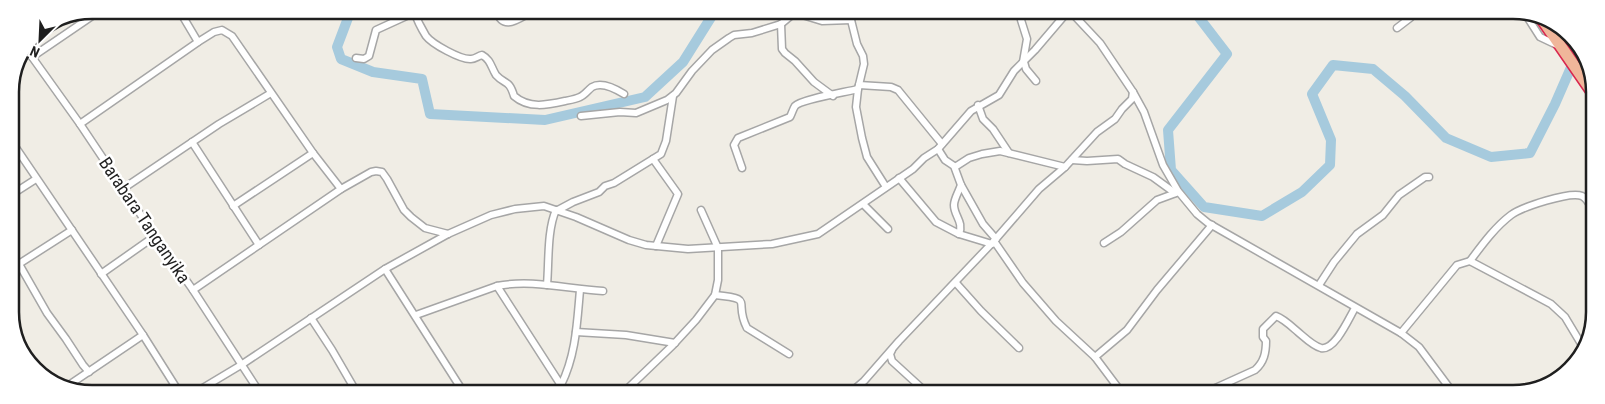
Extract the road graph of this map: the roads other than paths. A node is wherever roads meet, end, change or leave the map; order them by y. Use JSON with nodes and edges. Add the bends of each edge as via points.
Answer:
{"nodes":[{"id":1,"x":87,"y":19,"type":"edge"},
{"id":2,"x":184,"y":19,"type":"edge"},
{"id":3,"x":399,"y":19,"type":"edge"},
{"id":4,"x":417,"y":19,"type":"edge"},
{"id":5,"x":500,"y":19,"type":"edge"},
{"id":6,"x":517,"y":19,"type":"edge"},
{"id":7,"x":787,"y":19,"type":"edge"},
{"id":8,"x":815,"y":19,"type":"edge"},
{"id":9,"x":1021,"y":19,"type":"edge"},
{"id":10,"x":1061,"y":19,"type":"edge"},
{"id":11,"x":1078,"y":19,"type":"edge"},
{"id":12,"x":1409,"y":19,"type":"edge"},
{"id":13,"x":850,"y":20,"type":"joint"},
{"id":14,"x":1530,"y":21,"type":"edge"},
{"id":15,"x":781,"y":24,"type":"junction"},
{"id":16,"x":1397,"y":28,"type":"dead end"},
{"id":17,"x":1548,"y":28,"type":"edge"},
{"id":18,"x":198,"y":42,"type":"junction"},
{"id":19,"x":1563,"y":50,"type":"junction"},
{"id":20,"x":30,"y":54,"type":"edge"},
{"id":21,"x":32,"y":57,"type":"junction"},
{"id":22,"x":356,"y":58,"type":"dead end"},
{"id":23,"x":1024,"y":62,"type":"junction"},
{"id":24,"x":1036,"y":81,"type":"dead end"},
{"id":25,"x":1585,"y":81,"type":"edge"},
{"id":26,"x":858,"y":87,"type":"junction"},
{"id":27,"x":271,"y":92,"type":"junction"},
{"id":28,"x":1133,"y":92,"type":"junction"},
{"id":29,"x":624,"y":94,"type":"dead end"},
{"id":30,"x":672,"y":96,"type":"junction"},
{"id":31,"x":833,"y":96,"type":"junction"},
{"id":32,"x":978,"y":106,"type":"junction"},
{"id":33,"x":582,"y":116,"type":"dead end"},
{"id":34,"x":80,"y":124,"type":"junction"},
{"id":35,"x":192,"y":142,"type":"junction"},
{"id":36,"x":940,"y":147,"type":"junction"},
{"id":37,"x":19,"y":153,"type":"edge"},
{"id":38,"x":313,"y":153,"type":"junction"},
{"id":39,"x":1009,"y":153,"type":"junction"},
{"id":40,"x":653,"y":160,"type":"junction"},
{"id":41,"x":1072,"y":160,"type":"junction"},
{"id":42,"x":955,"y":167,"type":"junction"},
{"id":43,"x":1065,"y":167,"type":"junction"},
{"id":44,"x":742,"y":168,"type":"dead end"},
{"id":45,"x":1429,"y":177,"type":"dead end"},
{"id":46,"x":899,"y":178,"type":"junction"},
{"id":47,"x":36,"y":179,"type":"junction"},
{"id":48,"x":961,"y":185,"type":"junction"},
{"id":49,"x":886,"y":187,"type":"junction"},
{"id":50,"x":124,"y":188,"type":"junction"},
{"id":51,"x":342,"y":189,"type":"junction"},
{"id":52,"x":19,"y":190,"type":"edge"},
{"id":53,"x":1176,"y":192,"type":"junction"},
{"id":54,"x":1586,"y":199,"type":"edge"},
{"id":55,"x":863,"y":204,"type":"junction"},
{"id":56,"x":233,"y":206,"type":"junction"},
{"id":57,"x":557,"y":210,"type":"junction"},
{"id":58,"x":701,"y":210,"type":"dead end"},
{"id":59,"x":1212,"y":225,"type":"junction"},
{"id":60,"x":888,"y":229,"type":"dead end"},
{"id":61,"x":72,"y":230,"type":"junction"},
{"id":62,"x":448,"y":234,"type":"junction"},
{"id":63,"x":959,"y":234,"type":"junction"},
{"id":64,"x":155,"y":236,"type":"junction"},
{"id":65,"x":994,"y":242,"type":"junction"},
{"id":66,"x":1104,"y":242,"type":"dead end"},
{"id":67,"x":259,"y":245,"type":"junction"},
{"id":68,"x":656,"y":246,"type":"junction"},
{"id":69,"x":718,"y":248,"type":"junction"},
{"id":70,"x":1470,"y":261,"type":"junction"},
{"id":71,"x":19,"y":264,"type":"joint"},
{"id":72,"x":386,"y":269,"type":"junction"},
{"id":73,"x":101,"y":274,"type":"junction"},
{"id":74,"x":956,"y":283,"type":"junction"},
{"id":75,"x":546,"y":285,"type":"junction"},
{"id":76,"x":1319,"y":285,"type":"junction"},
{"id":77,"x":497,"y":286,"type":"junction"},
{"id":78,"x":193,"y":290,"type":"junction"},
{"id":79,"x":580,"y":290,"type":"junction"},
{"id":80,"x":603,"y":291,"type":"dead end"},
{"id":81,"x":715,"y":295,"type":"junction"},
{"id":82,"x":1355,"y":308,"type":"junction"},
{"id":83,"x":416,"y":314,"type":"junction"},
{"id":84,"x":311,"y":318,"type":"junction"},
{"id":85,"x":576,"y":332,"type":"junction"},
{"id":86,"x":1401,"y":333,"type":"junction"},
{"id":87,"x":143,"y":335,"type":"junction"},
{"id":88,"x":1580,"y":341,"type":"edge"},
{"id":89,"x":675,"y":343,"type":"junction"},
{"id":90,"x":1019,"y":348,"type":"dead end"},
{"id":91,"x":893,"y":349,"type":"junction"},
{"id":92,"x":789,"y":354,"type":"dead end"},
{"id":93,"x":1095,"y":357,"type":"junction"},
{"id":94,"x":241,"y":365,"type":"junction"},
{"id":95,"x":89,"y":372,"type":"junction"},
{"id":96,"x":73,"y":382,"type":"edge"},
{"id":97,"x":175,"y":385,"type":"edge"},
{"id":98,"x":208,"y":385,"type":"edge"},
{"id":99,"x":255,"y":385,"type":"edge"},
{"id":100,"x":352,"y":385,"type":"edge"},
{"id":101,"x":459,"y":385,"type":"edge"},
{"id":102,"x":561,"y":385,"type":"joint"},
{"id":103,"x":630,"y":385,"type":"edge"},
{"id":104,"x":858,"y":385,"type":"edge"},
{"id":105,"x":918,"y":385,"type":"edge"},
{"id":106,"x":1116,"y":385,"type":"edge"},
{"id":107,"x":1222,"y":385,"type":"edge"},
{"id":108,"x":1447,"y":385,"type":"edge"}],
"edges":[{"from":1,"to":21,"type":"street"},
{"from":2,"to":18,"type":"street"},
{"from":3,"to":22,"type":"street","via":[[376,30],[369,56]]},
{"from":4,"to":29,"type":"street","via":[[430,40],[450,52],[471,59],[482,55],[488,58],[514,96],[526,104],[538,106],[580,98],[596,86],[606,85]]},
{"from":5,"to":6,"type":"street","via":[[507,23]]},
{"from":7,"to":15,"type":"street"},
{"from":8,"to":13,"type":"street"},
{"from":9,"to":23,"type":"street","via":[[1027,39]]},
{"from":10,"to":23,"type":"street"},
{"from":11,"to":28,"type":"street","via":[[1100,43]]},
{"from":12,"to":16,"type":"street"},
{"from":13,"to":26,"type":"street","via":[[864,64]]},
{"from":14,"to":19,"type":"street","via":[[1540,37]]},
{"from":15,"to":30,"type":"street","via":[[729,38],[699,63]]},
{"from":15,"to":31,"type":"street","via":[[782,49],[814,82]]},
{"from":17,"to":19,"type":"highway"},
{"from":18,"to":27,"type":"street","via":[[214,32],[229,32]]},
{"from":18,"to":34,"type":"street"},
{"from":19,"to":25,"type":"highway"},
{"from":20,"to":21,"type":"street","name":"Barabara Tanganyika"},
{"from":21,"to":34,"type":"street","name":"Barabara Tanganyika"},
{"from":23,"to":24,"type":"street"},
{"from":23,"to":32,"type":"street","via":[[1014,71],[999,95]]},
{"from":26,"to":31,"type":"street"},
{"from":26,"to":36,"type":"street","via":[[898,90]]},
{"from":26,"to":49,"type":"street","via":[[856,107],[867,157]]},
{"from":27,"to":35,"type":"street"},
{"from":27,"to":38,"type":"street"},
{"from":28,"to":41,"type":"street","via":[[1132,99],[1115,119],[1097,132]]},
{"from":28,"to":53,"type":"street"},
{"from":30,"to":33,"type":"street","via":[[636,113]]},
{"from":30,"to":40,"type":"street","via":[[664,147]]},
{"from":31,"to":44,"type":"street","via":[[797,104],[790,117],[736,140],[735,150]]},
{"from":32,"to":36,"type":"street"},
{"from":32,"to":39,"type":"street","via":[[983,119]]},
{"from":34,"to":50,"type":"street","name":"Barabara Tanganyika"},
{"from":35,"to":50,"type":"street"},
{"from":35,"to":56,"type":"street"},
{"from":36,"to":42,"type":"street","via":[[945,160]]},
{"from":36,"to":46,"type":"street"},
{"from":37,"to":47,"type":"street"},
{"from":38,"to":51,"type":"street"},
{"from":38,"to":56,"type":"street"},
{"from":39,"to":42,"type":"street","via":[[982,154]]},
{"from":39,"to":43,"type":"street"},
{"from":40,"to":57,"type":"street","via":[[599,192]]},
{"from":40,"to":68,"type":"street","via":[[678,194]]},
{"from":41,"to":43,"type":"street"},
{"from":41,"to":53,"type":"street","via":[[1118,159]]},
{"from":42,"to":48,"type":"street"},
{"from":43,"to":65,"type":"street","via":[[1039,189]]},
{"from":45,"to":76,"type":"street","via":[[1399,195],[1383,215],[1357,234]]},
{"from":46,"to":49,"type":"street"},
{"from":46,"to":63,"type":"street","via":[[936,222]]},
{"from":47,"to":52,"type":"street"},
{"from":47,"to":61,"type":"street"},
{"from":48,"to":63,"type":"street","via":[[954,206],[961,224]]},
{"from":48,"to":65,"type":"street"},
{"from":49,"to":55,"type":"street"},
{"from":50,"to":64,"type":"street","name":"Barabara Tanganyika"},
{"from":51,"to":62,"type":"street","via":[[370,172],[379,171],[411,217],[425,228]]},
{"from":51,"to":67,"type":"street"},
{"from":53,"to":59,"type":"street"},
{"from":53,"to":66,"type":"street","via":[[1156,200],[1121,232]]},
{"from":54,"to":70,"type":"street","via":[[1574,195],[1524,207],[1511,215]]},
{"from":55,"to":60,"type":"street"},
{"from":55,"to":69,"type":"street","via":[[811,237]]},
{"from":56,"to":67,"type":"street"},
{"from":57,"to":62,"type":"street","via":[[544,206],[515,209],[491,215]]},
{"from":57,"to":68,"type":"street","via":[[639,244]]},
{"from":57,"to":75,"type":"street","via":[[553,217]]},
{"from":58,"to":69,"type":"street"},
{"from":59,"to":76,"type":"street"},
{"from":59,"to":93,"type":"street","via":[[1126,330]]},
{"from":61,"to":71,"type":"street"},
{"from":61,"to":73,"type":"street"},
{"from":62,"to":72,"type":"street"},
{"from":63,"to":65,"type":"street"},
{"from":64,"to":73,"type":"street"},
{"from":64,"to":78,"type":"street","name":"Barabara Tanganyika"},
{"from":65,"to":74,"type":"street"},
{"from":65,"to":93,"type":"street","via":[[1056,321]]},
{"from":67,"to":78,"type":"street"},
{"from":68,"to":69,"type":"street"},
{"from":69,"to":81,"type":"street"},
{"from":70,"to":86,"type":"street","via":[[1457,265]]},
{"from":70,"to":88,"type":"street","via":[[1551,304],[1566,316]]},
{"from":71,"to":95,"type":"street","via":[[47,313]]},
{"from":72,"to":83,"type":"street"},
{"from":72,"to":84,"type":"street"},
{"from":73,"to":87,"type":"street"},
{"from":74,"to":90,"type":"street"},
{"from":74,"to":91,"type":"street"},
{"from":75,"to":77,"type":"street"},
{"from":75,"to":79,"type":"street"},
{"from":76,"to":82,"type":"street"},
{"from":77,"to":83,"type":"street"},
{"from":77,"to":102,"type":"street"},
{"from":78,"to":94,"type":"street","name":"Barabara Tanganyika"},
{"from":79,"to":80,"type":"street"},
{"from":79,"to":85,"type":"street"},
{"from":81,"to":89,"type":"street"},
{"from":81,"to":92,"type":"street","via":[[740,299],[747,328]]},
{"from":82,"to":86,"type":"street"},
{"from":82,"to":107,"type":"street","via":[[1336,341],[1327,348],[1306,339],[1280,317],[1273,317],[1263,329],[1266,353],[1260,366]]},
{"from":83,"to":101,"type":"street"},
{"from":84,"to":94,"type":"street"},
{"from":84,"to":100,"type":"street"},
{"from":85,"to":89,"type":"street","via":[[626,335]]},
{"from":85,"to":102,"type":"street","via":[[571,363]]},
{"from":86,"to":108,"type":"street","via":[[1419,347]]},
{"from":87,"to":95,"type":"street"},
{"from":87,"to":97,"type":"street"},
{"from":89,"to":103,"type":"street"},
{"from":91,"to":104,"type":"street"},
{"from":91,"to":105,"type":"street","via":[[890,354],[892,361]]},
{"from":93,"to":106,"type":"street"},
{"from":94,"to":98,"type":"street"},
{"from":94,"to":99,"type":"street","name":"Barabara Tanganyika"},
{"from":95,"to":96,"type":"street"}]}
